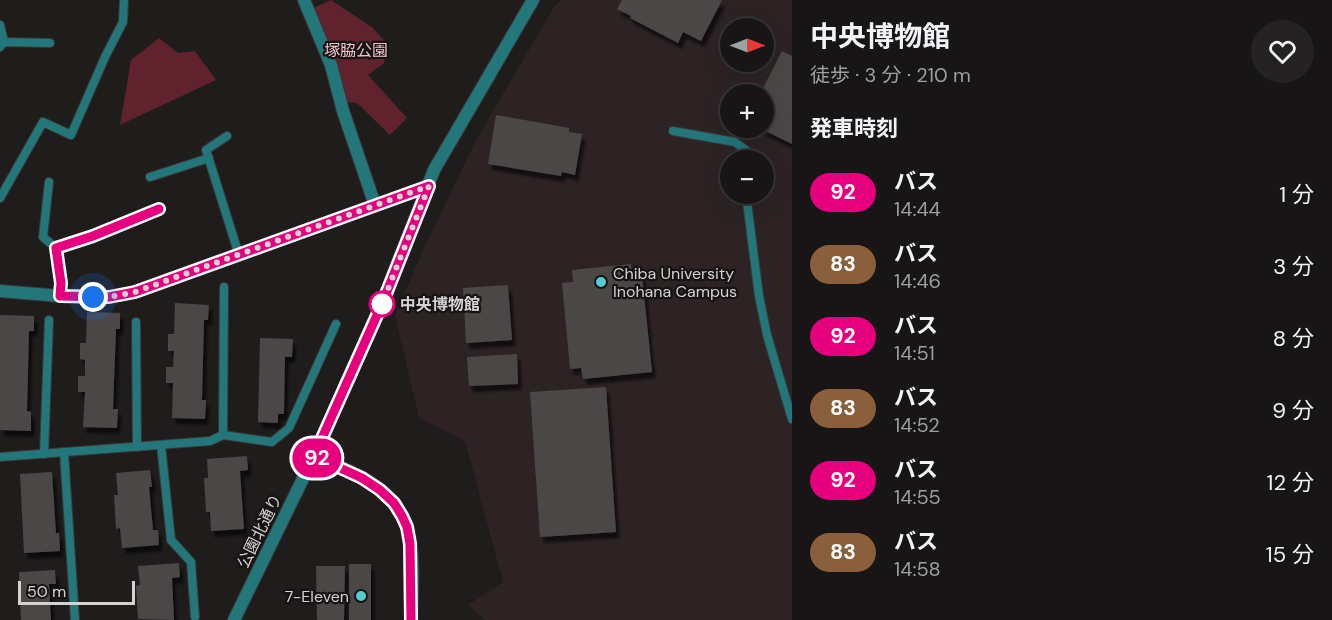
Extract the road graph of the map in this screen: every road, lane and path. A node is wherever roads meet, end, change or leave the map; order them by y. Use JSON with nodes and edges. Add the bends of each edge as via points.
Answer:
{"nodes":[{"id":1,"x":124,"y":0,"type":"edge"},
{"id":2,"x":304,"y":0,"type":"edge"},
{"id":3,"x":533,"y":0,"type":"edge"},
{"id":4,"x":0,"y":25,"type":"edge"},
{"id":5,"x":50,"y":43,"type":"dead end"},
{"id":6,"x":2,"y":44,"type":"edge"},
{"id":7,"x":673,"y":131,"type":"dead end"},
{"id":8,"x":227,"y":136,"type":"dead end"},
{"id":9,"x":746,"y":150,"type":"edge"},
{"id":10,"x":209,"y":158,"type":"junction"},
{"id":11,"x":150,"y":177,"type":"dead end"},
{"id":12,"x":49,"y":182,"type":"dead end"},
{"id":13,"x":429,"y":186,"type":"junction"},
{"id":14,"x":0,"y":198,"type":"edge"},
{"id":15,"x":747,"y":204,"type":"edge"},
{"id":16,"x":375,"y":205,"type":"junction"},
{"id":17,"x":159,"y":209,"type":"dead end"},
{"id":18,"x":56,"y":248,"type":"junction"},
{"id":19,"x":239,"y":255,"type":"junction"},
{"id":20,"x":224,"y":287,"type":"dead end"},
{"id":21,"x":0,"y":291,"type":"edge"},
{"id":22,"x":60,"y":296,"type":"junction"},
{"id":23,"x":49,"y":320,"type":"dead end"},
{"id":24,"x":136,"y":322,"type":"dead end"},
{"id":25,"x":336,"y":324,"type":"dead end"},
{"id":26,"x":792,"y":419,"type":"edge"},
{"id":27,"x":223,"y":435,"type":"junction"},
{"id":28,"x":161,"y":445,"type":"junction"},
{"id":29,"x":137,"y":447,"type":"junction"},
{"id":30,"x":64,"y":452,"type":"junction"},
{"id":31,"x":44,"y":454,"type":"junction"},
{"id":32,"x":314,"y":456,"type":"junction"},
{"id":33,"x":0,"y":457,"type":"edge"},
{"id":34,"x":195,"y":617,"type":"dead end"},
{"id":35,"x":75,"y":620,"type":"edge"},
{"id":36,"x":234,"y":620,"type":"edge"},
{"id":37,"x":411,"y":620,"type":"edge"}],
"edges":[{"from":1,"to":14,"type":"lane","via":[[123,22],[71,135],[43,122]]},
{"from":2,"to":16,"type":"street","via":[[331,64]]},
{"from":3,"to":13,"type":"street","name":"公園北通り","via":[[434,170]]},
{"from":4,"to":6,"type":"lane"},
{"from":5,"to":6,"type":"lane"},
{"from":7,"to":9,"type":"lane","via":[[735,142]]},
{"from":8,"to":10,"type":"lane","via":[[206,150]]},
{"from":10,"to":11,"type":"lane"},
{"from":10,"to":19,"type":"lane"},
{"from":12,"to":18,"type":"lane","via":[[43,237]]},
{"from":13,"to":16,"type":"street"},
{"from":13,"to":32,"type":"street","name":"公園北通り"},
{"from":15,"to":26,"type":"lane","via":[[760,306]]},
{"from":16,"to":19,"type":"street"},
{"from":17,"to":18,"type":"lane"},
{"from":18,"to":22,"type":"lane"},
{"from":19,"to":22,"type":"street","via":[[135,292],[109,297]]},
{"from":20,"to":27,"type":"lane"},
{"from":21,"to":22,"type":"street"},
{"from":23,"to":31,"type":"lane"},
{"from":24,"to":29,"type":"lane"},
{"from":25,"to":27,"type":"lane","via":[[289,428],[272,442]]},
{"from":27,"to":28,"type":"lane","via":[[210,441]]},
{"from":28,"to":29,"type":"lane"},
{"from":28,"to":34,"type":"lane","via":[[171,540],[191,562]]},
{"from":29,"to":30,"type":"lane"},
{"from":30,"to":31,"type":"lane"},
{"from":30,"to":35,"type":"lane"},
{"from":31,"to":33,"type":"lane"},
{"from":32,"to":36,"type":"street","name":"公園北通り"},
{"from":32,"to":37,"type":"street","via":[[380,490],[402,516],[410,544]]}]}
